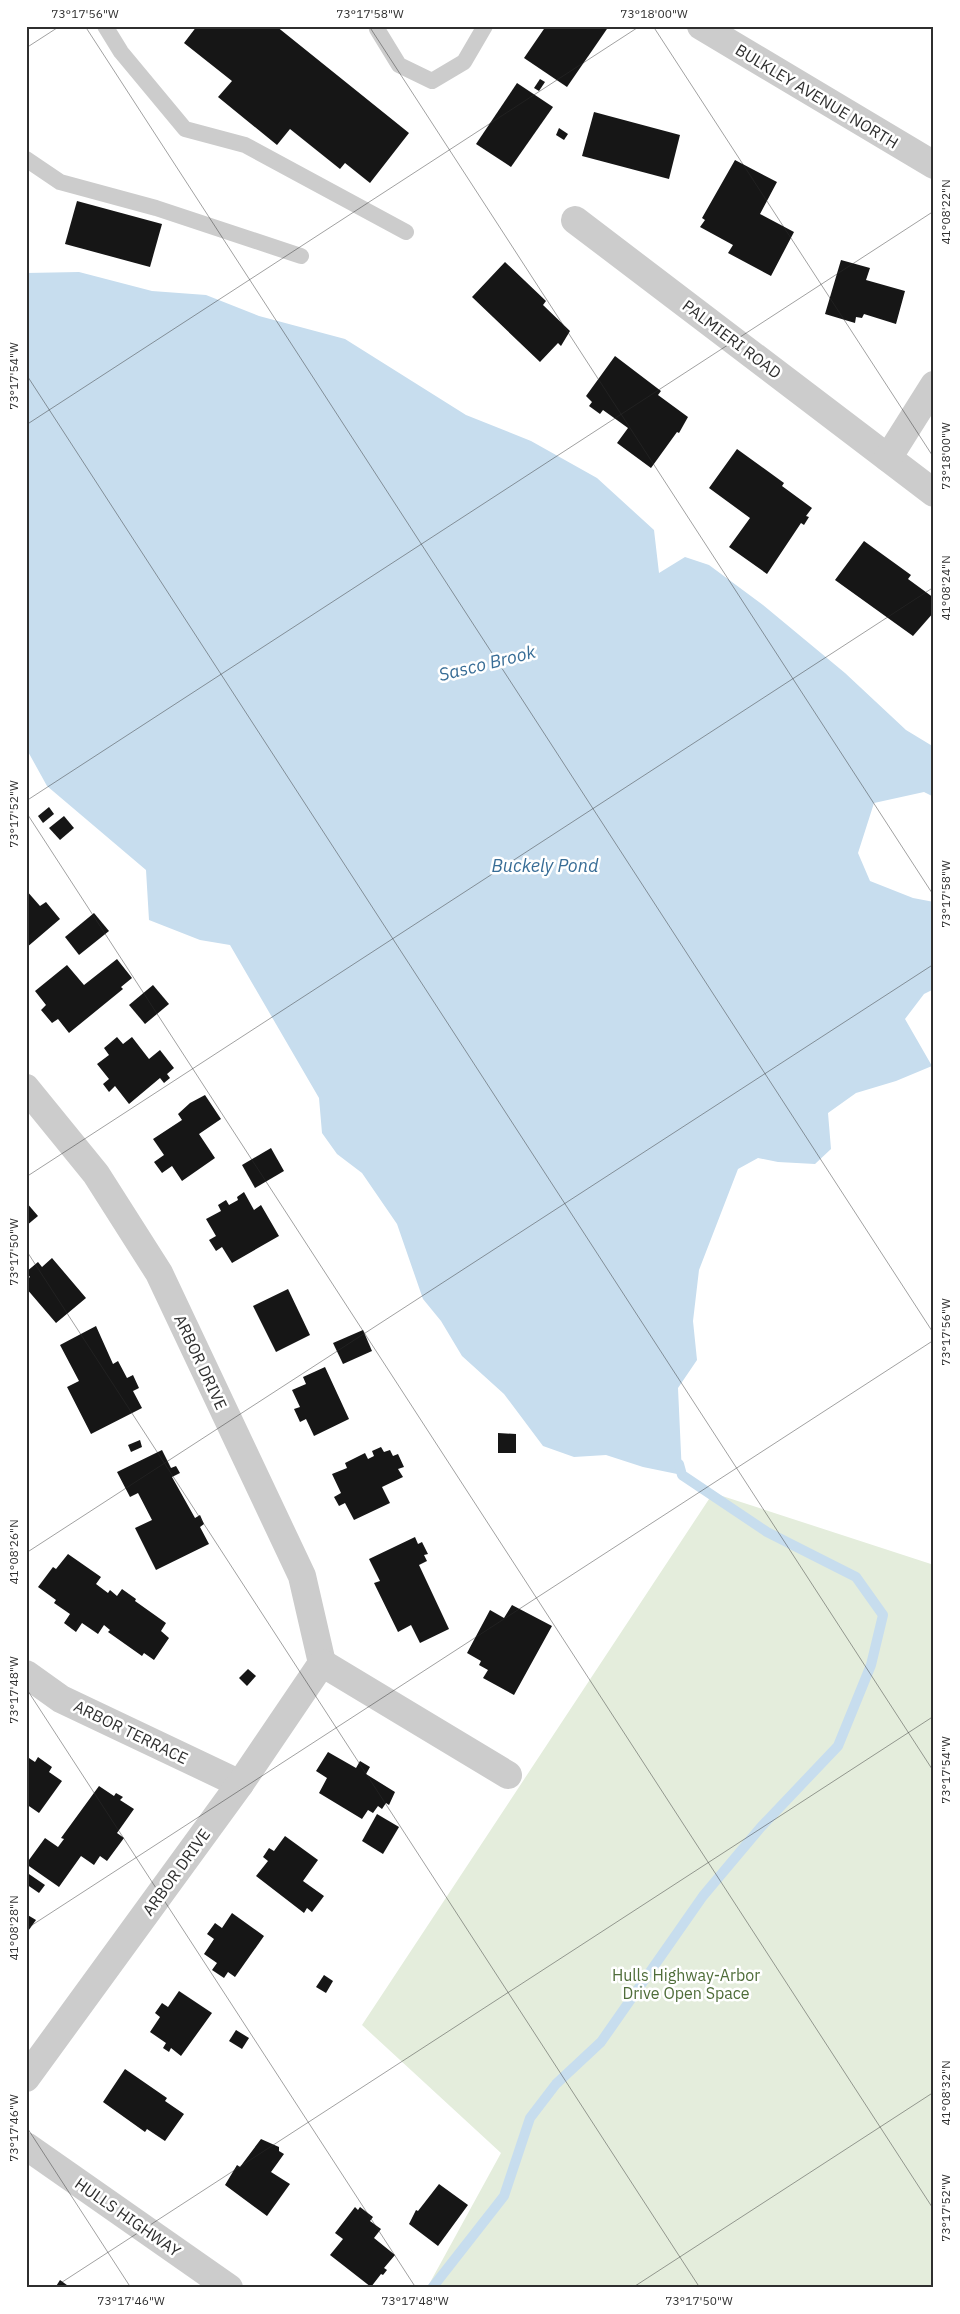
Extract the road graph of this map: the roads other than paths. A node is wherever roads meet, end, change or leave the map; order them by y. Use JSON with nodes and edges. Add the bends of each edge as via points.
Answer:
{"nodes":[{"id":1,"x":105,"y":26,"type":"edge"},
{"id":2,"x":379,"y":26,"type":"edge"},
{"id":3,"x":485,"y":26,"type":"edge"},
{"id":4,"x":700,"y":26,"type":"edge"},
{"id":5,"x":26,"y":159,"type":"edge"},
{"id":6,"x":934,"y":166,"type":"edge"},
{"id":7,"x":575,"y":220,"type":"dead end"},
{"id":8,"x":406,"y":232,"type":"dead end"},
{"id":9,"x":301,"y":256,"type":"dead end"},
{"id":10,"x":934,"y":386,"type":"edge"},
{"id":11,"x":888,"y":458,"type":"junction"},
{"id":12,"x":934,"y":493,"type":"edge"},
{"id":13,"x":26,"y":1088,"type":"edge"},
{"id":14,"x":322,"y":1663,"type":"junction"},
{"id":15,"x":26,"y":1674,"type":"edge"},
{"id":16,"x":508,"y":1775,"type":"dead end"},
{"id":17,"x":240,"y":1784,"type":"junction"},
{"id":18,"x":26,"y":2078,"type":"edge"},
{"id":19,"x":26,"y":2146,"type":"edge"},
{"id":20,"x":229,"y":2288,"type":"edge"}],
"edges":[{"from":1,"to":8,"type":"lane","via":[[121,52],[184,129],[245,145]]},
{"from":2,"to":3,"type":"lane","via":[[377,29],[399,65],[432,81],[464,62]]},
{"from":4,"to":6,"type":"street","name":"BULKLEY AVENUE NORTH"},
{"from":5,"to":9,"type":"lane","via":[[60,182],[156,208]]},
{"from":7,"to":11,"type":"street","name":"PALMIERI ROAD"},
{"from":10,"to":11,"type":"street"},
{"from":11,"to":12,"type":"street","name":"PALMIERI ROAD"},
{"from":13,"to":14,"type":"street","name":"ARBOR DRIVE","via":[[96,1174],[159,1273],[302,1576]]},
{"from":14,"to":16,"type":"street"},
{"from":14,"to":17,"type":"street","name":"ARBOR DRIVE"},
{"from":15,"to":17,"type":"street","name":"ARBOR TERRACE","via":[[61,1698]]},
{"from":17,"to":18,"type":"street","name":"ARBOR DRIVE"},
{"from":19,"to":20,"type":"street","name":"HULLS HIGHWAY"}]}
